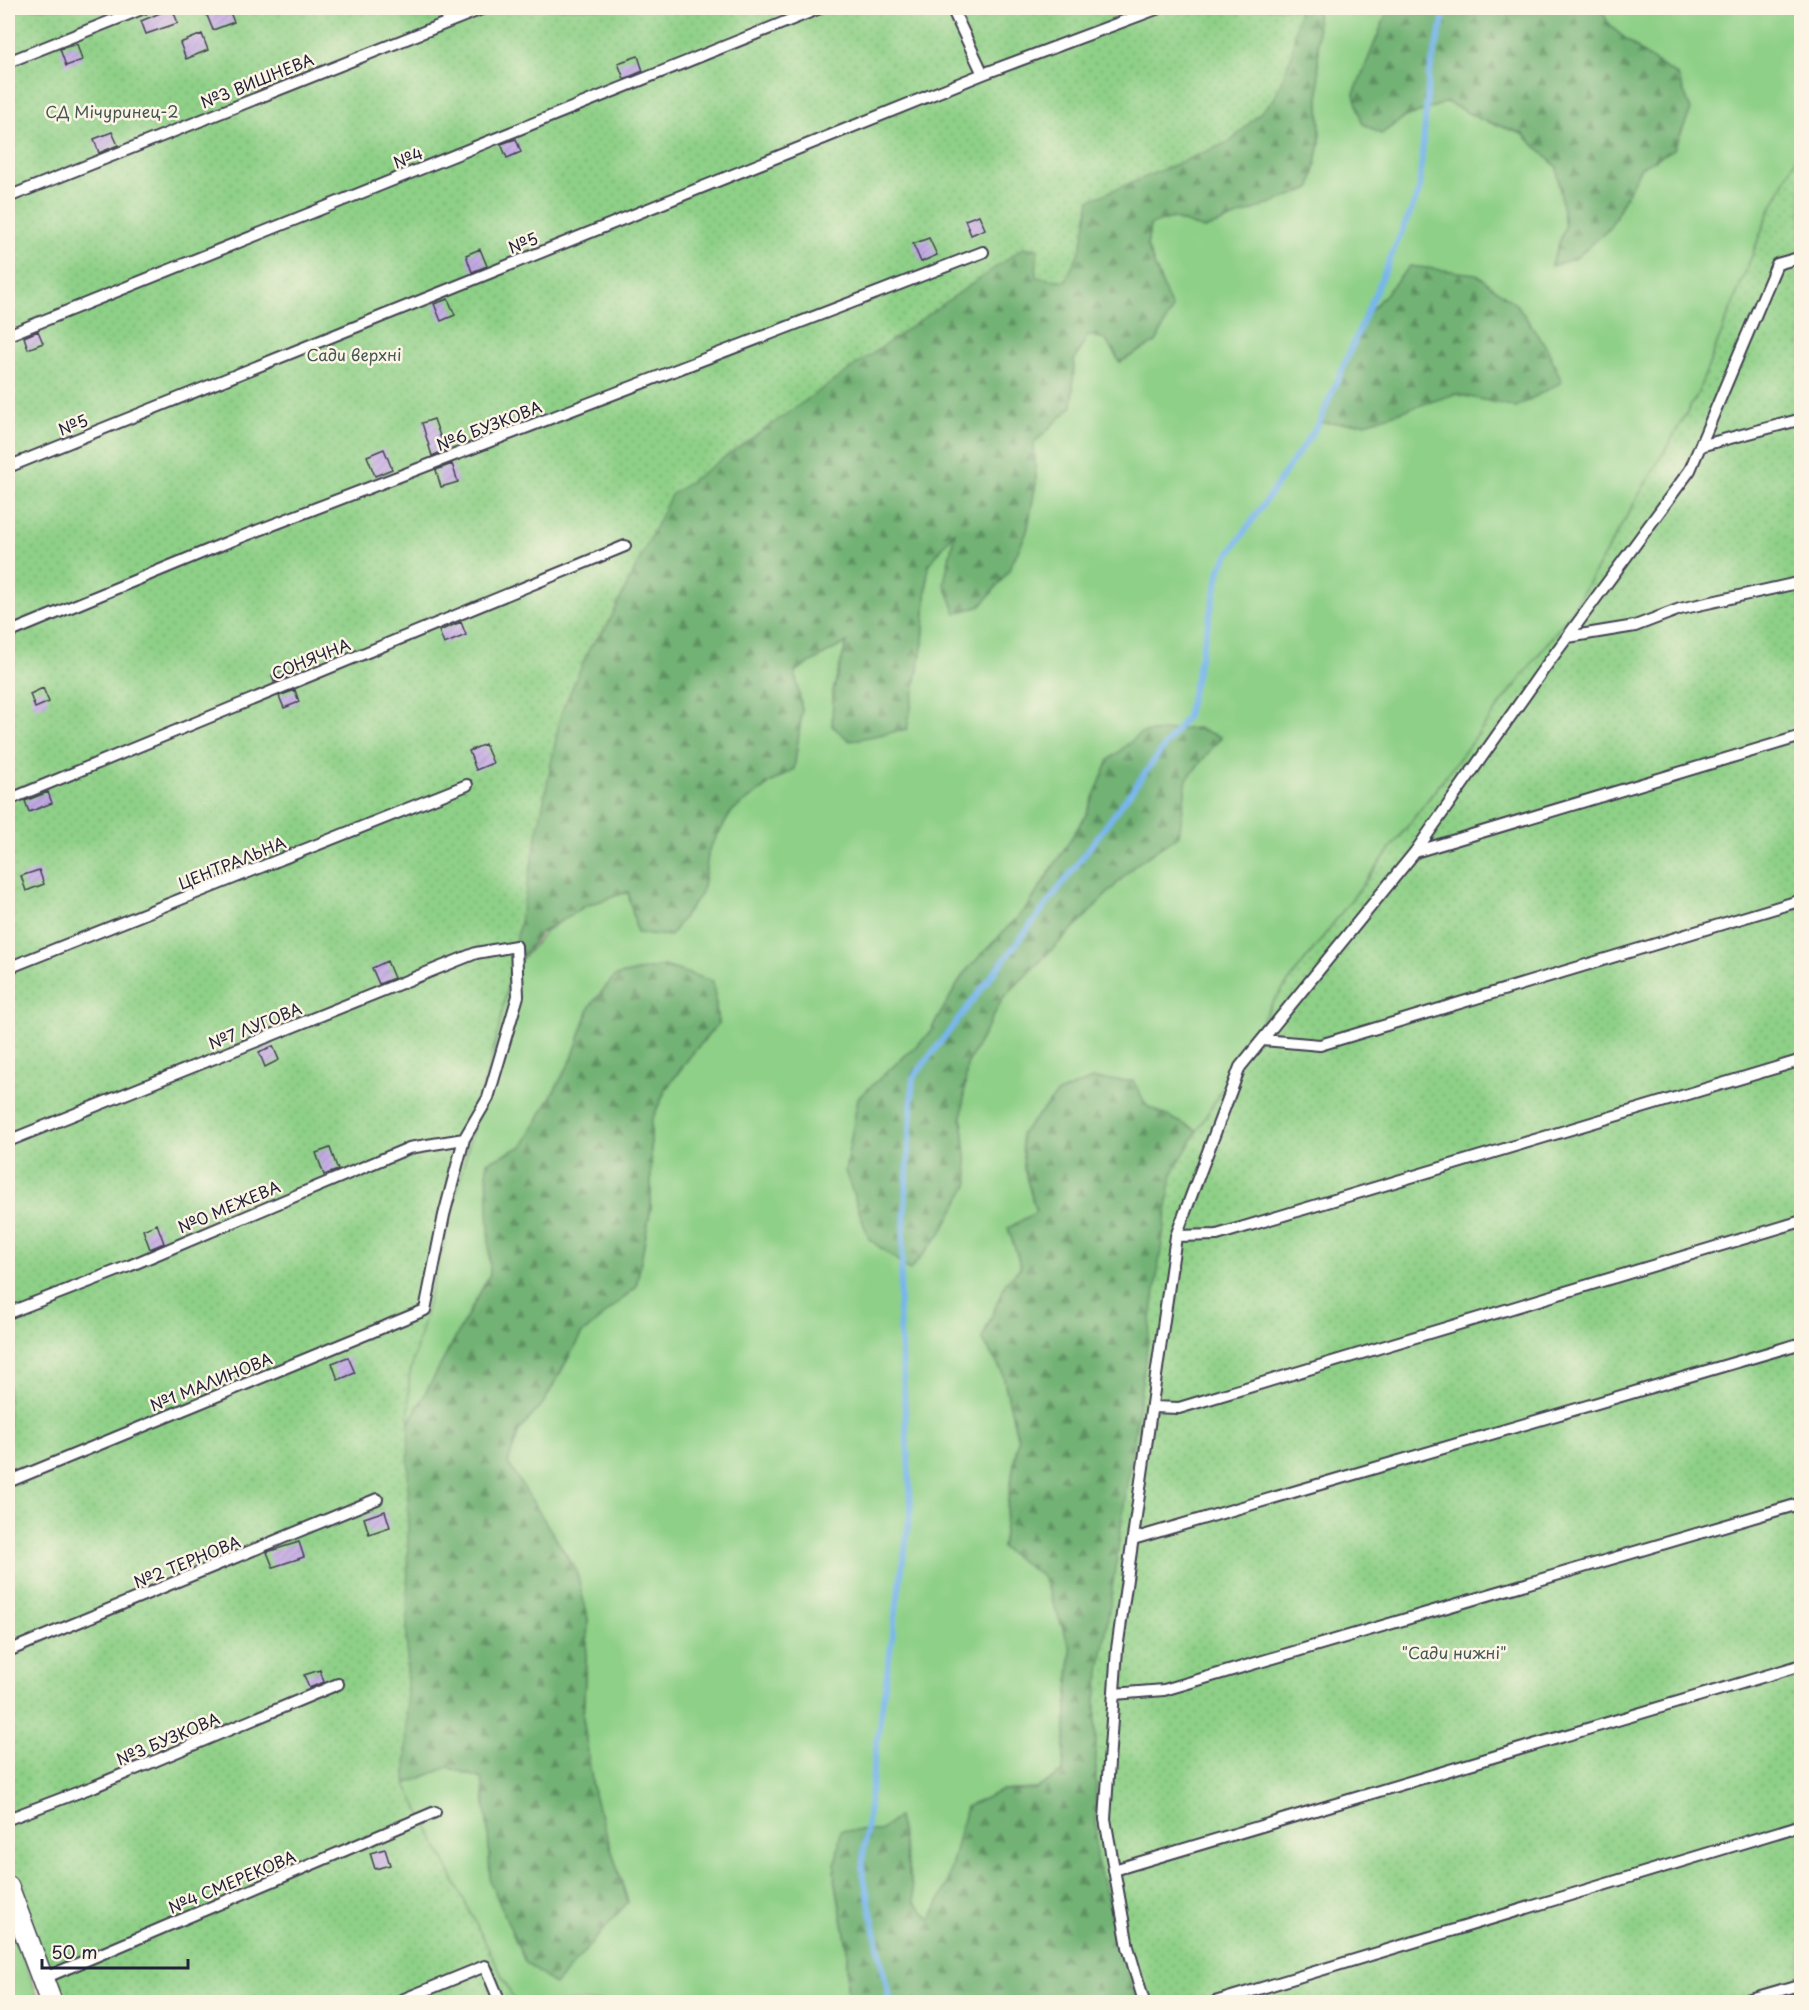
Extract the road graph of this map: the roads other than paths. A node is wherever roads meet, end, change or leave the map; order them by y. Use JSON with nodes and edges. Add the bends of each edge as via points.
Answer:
{"nodes":[{"id":1,"x":144,"y":8,"type":"edge"},
{"id":2,"x":484,"y":8,"type":"edge"},
{"id":3,"x":820,"y":8,"type":"edge"},
{"id":4,"x":952,"y":8,"type":"edge"},
{"id":5,"x":1159,"y":8,"type":"edge"},
{"id":6,"x":8,"y":62,"type":"edge"},
{"id":7,"x":983,"y":74,"type":"junction"},
{"id":8,"x":8,"y":196,"type":"edge"},
{"id":9,"x":983,"y":252,"type":"dead end"},
{"id":10,"x":1802,"y":257,"type":"edge"},
{"id":11,"x":8,"y":335,"type":"edge"},
{"id":12,"x":1802,"y":419,"type":"edge"},
{"id":13,"x":1700,"y":446,"type":"junction"},
{"id":14,"x":8,"y":467,"type":"edge"},
{"id":15,"x":625,"y":546,"type":"dead end"},
{"id":16,"x":1802,"y":582,"type":"edge"},
{"id":17,"x":8,"y":633,"type":"edge"},
{"id":18,"x":1568,"y":637,"type":"junction"},
{"id":19,"x":1802,"y":736,"type":"edge"},
{"id":20,"x":467,"y":785,"type":"dead end"},
{"id":21,"x":8,"y":800,"type":"edge"},
{"id":22,"x":1415,"y":852,"type":"junction"},
{"id":23,"x":1802,"y":900,"type":"edge"},
{"id":24,"x":8,"y":968,"type":"edge"},
{"id":25,"x":1262,"y":1040,"type":"junction"},
{"id":26,"x":1802,"y":1060,"type":"edge"},
{"id":27,"x":464,"y":1139,"type":"junction"},
{"id":28,"x":8,"y":1142,"type":"edge"},
{"id":29,"x":1802,"y":1221,"type":"edge"},
{"id":30,"x":1176,"y":1236,"type":"junction"},
{"id":31,"x":8,"y":1313,"type":"edge"},
{"id":32,"x":1802,"y":1343,"type":"edge"},
{"id":33,"x":1152,"y":1407,"type":"junction"},
{"id":34,"x":8,"y":1482,"type":"edge"},
{"id":35,"x":377,"y":1499,"type":"dead end"},
{"id":36,"x":1802,"y":1503,"type":"edge"},
{"id":37,"x":1133,"y":1539,"type":"junction"},
{"id":38,"x":8,"y":1651,"type":"edge"},
{"id":39,"x":1802,"y":1665,"type":"edge"},
{"id":40,"x":338,"y":1684,"type":"dead end"},
{"id":41,"x":1114,"y":1694,"type":"junction"},
{"id":42,"x":435,"y":1812,"type":"dead end"},
{"id":43,"x":8,"y":1819,"type":"edge"},
{"id":44,"x":1802,"y":1825,"type":"edge"},
{"id":45,"x":1114,"y":1870,"type":"junction"},
{"id":46,"x":8,"y":1887,"type":"edge"},
{"id":47,"x":42,"y":1979,"type":"junction"},
{"id":48,"x":1802,"y":1984,"type":"edge"},
{"id":49,"x":51,"y":2002,"type":"edge"},
{"id":50,"x":398,"y":2002,"type":"edge"},
{"id":51,"x":500,"y":2002,"type":"edge"},
{"id":52,"x":1144,"y":2002,"type":"edge"},
{"id":53,"x":1215,"y":2002,"type":"edge"},
{"id":54,"x":1740,"y":2002,"type":"edge"}],
"edges":[{"from":1,"to":6,"type":"lane"},
{"from":2,"to":8,"type":"lane","name":"№3 ВИШНЕВА"},
{"from":3,"to":11,"type":"lane","name":"№4"},
{"from":4,"to":7,"type":"lane"},
{"from":5,"to":7,"type":"lane","name":"№5"},
{"from":7,"to":14,"type":"lane","name":"№5"},
{"from":9,"to":17,"type":"lane","name":"№6 БУЗКОВА","via":[[228,542]]},
{"from":10,"to":13,"type":"lane","via":[[1777,264]]},
{"from":12,"to":13,"type":"lane"},
{"from":13,"to":18,"type":"lane","via":[[1690,470]]},
{"from":15,"to":21,"type":"lane","name":"СОНЯЧНА"},
{"from":16,"to":18,"type":"lane","via":[[1680,609],[1635,626]]},
{"from":18,"to":22,"type":"lane"},
{"from":19,"to":22,"type":"lane"},
{"from":20,"to":24,"type":"lane","name":"ЦЕНТРАЛЬНА"},
{"from":22,"to":25,"type":"lane"},
{"from":23,"to":25,"type":"lane","via":[[1320,1045]]},
{"from":25,"to":30,"type":"lane","via":[[1240,1067]]},
{"from":26,"to":30,"type":"lane","via":[[1217,1235]]},
{"from":27,"to":28,"type":"lane","name":"№7 ЛУГОВА","via":[[488,1098],[518,996],[516,946],[476,953]]},
{"from":27,"to":31,"type":"lane","name":"№0 МЕЖЕВА","via":[[409,1148]]},
{"from":27,"to":34,"type":"lane","name":"№1 МАЛИНОВА","via":[[425,1310]]},
{"from":29,"to":33,"type":"lane","via":[[1179,1408]]},
{"from":30,"to":33,"type":"lane"},
{"from":32,"to":37,"type":"lane"},
{"from":33,"to":37,"type":"lane"},
{"from":35,"to":38,"type":"lane","name":"№2 ТЕРНОВА"},
{"from":36,"to":41,"type":"lane","via":[[1164,1690]]},
{"from":37,"to":41,"type":"lane"},
{"from":39,"to":45,"type":"lane"},
{"from":40,"to":43,"type":"lane","name":"№3 БУЗКОВА"},
{"from":41,"to":45,"type":"lane","via":[[1106,1819]]},
{"from":42,"to":47,"type":"lane","name":"№4 СМЕРЕКОВА"},
{"from":44,"to":53,"type":"lane"},
{"from":45,"to":52,"type":"lane","via":[[1128,1947]]},
{"from":46,"to":47,"type":"street"},
{"from":47,"to":49,"type":"street"},
{"from":48,"to":54,"type":"lane"},
{"from":50,"to":51,"type":"lane","via":[[485,1966]]}]}
